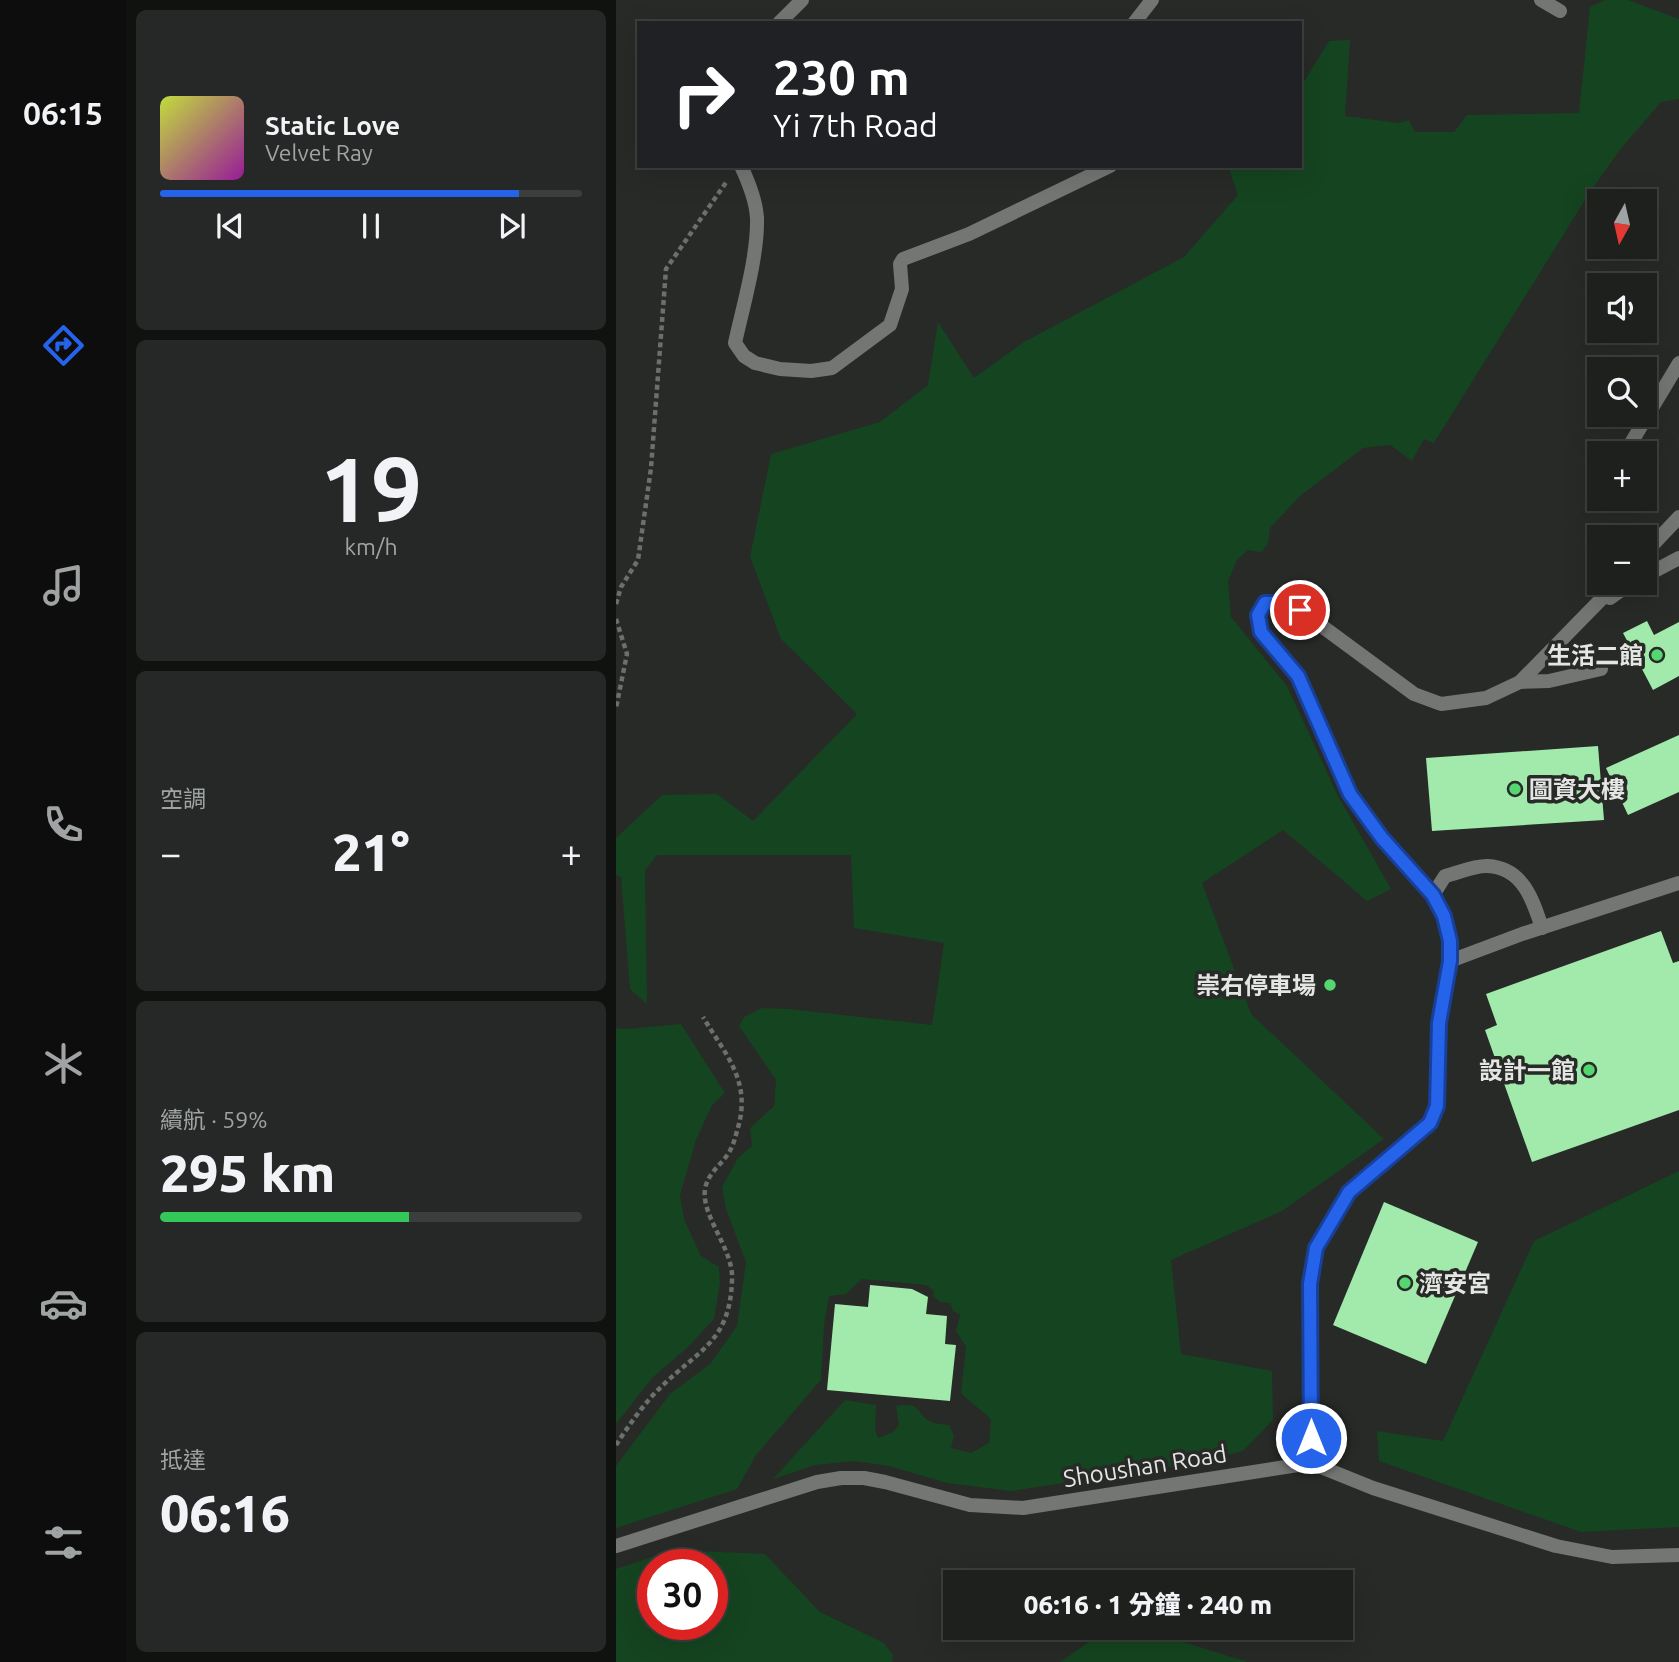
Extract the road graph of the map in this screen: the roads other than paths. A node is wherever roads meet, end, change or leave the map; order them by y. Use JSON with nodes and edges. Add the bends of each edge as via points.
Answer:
{"nodes":[{"id":1,"x":802,"y":0,"type":"edge"},
{"id":2,"x":1152,"y":0,"type":"edge"},
{"id":3,"x":1541,"y":0,"type":"edge"},
{"id":4,"x":1560,"y":11,"type":"dead end"},
{"id":5,"x":781,"y":21,"type":"edge"},
{"id":6,"x":1135,"y":21,"type":"edge"},
{"id":7,"x":1106,"y":168,"type":"edge"},
{"id":8,"x":736,"y":171,"type":"edge"},
{"id":9,"x":1679,"y":363,"type":"edge"},
{"id":10,"x":1632,"y":441,"type":"edge"},
{"id":11,"x":1679,"y":517,"type":"edge"},
{"id":12,"x":1657,"y":540,"type":"edge"},
{"id":13,"x":1679,"y":558,"type":"edge"},
{"id":14,"x":1657,"y":570,"type":"edge"},
{"id":15,"x":1606,"y":595,"type":"edge"},
{"id":16,"x":1615,"y":595,"type":"edge"},
{"id":17,"x":1584,"y":618,"type":"junction"},
{"id":18,"x":1601,"y":669,"type":"dead end"},
{"id":19,"x":1520,"y":682,"type":"junction"},
{"id":20,"x":1679,"y":883,"type":"edge"},
{"id":21,"x":1433,"y":895,"type":"junction"},
{"id":22,"x":1542,"y":928,"type":"junction"},
{"id":23,"x":1450,"y":961,"type":"junction"},
{"id":24,"x":1311,"y":1464,"type":"junction"},
{"id":25,"x":616,"y":1546,"type":"edge"},
{"id":26,"x":1679,"y":1555,"type":"edge"}],
"edges":[{"from":1,"to":5,"type":"street"},
{"from":2,"to":6,"type":"street"},
{"from":3,"to":4,"type":"street"},
{"from":7,"to":8,"type":"street","via":[[969,234],[903,259],[902,289],[890,325],[832,368],[811,371],[755,363],[735,343],[752,268],[757,219],[751,187]]},
{"from":9,"to":10,"type":"street"},
{"from":11,"to":12,"type":"street"},
{"from":13,"to":14,"type":"street"},
{"from":15,"to":17,"type":"street"},
{"from":16,"to":17,"type":"street"},
{"from":17,"to":19,"type":"street"},
{"from":18,"to":19,"type":"street","via":[[1549,681]]},
{"from":19,"to":21,"type":"street","via":[[1486,698],[1441,704],[1414,694],[1300,610],[1283,603],[1265,603],[1258,615],[1261,632],[1298,676],[1350,794]]},
{"from":20,"to":22,"type":"street"},
{"from":21,"to":22,"type":"street","via":[[1445,876],[1487,866],[1513,872],[1531,896]]},
{"from":21,"to":23,"type":"street","via":[[1444,916]]},
{"from":22,"to":23,"type":"street"},
{"from":23,"to":24,"type":"street","via":[[1439,1023],[1437,1106],[1430,1123],[1349,1192],[1316,1248],[1310,1284]]},
{"from":24,"to":25,"type":"street","name":"Shoushan Road","via":[[1023,1508],[970,1505],[885,1482],[841,1478]]},
{"from":24,"to":26,"type":"street","name":"Shoushan Road","via":[[1556,1546],[1612,1557]]}]}
